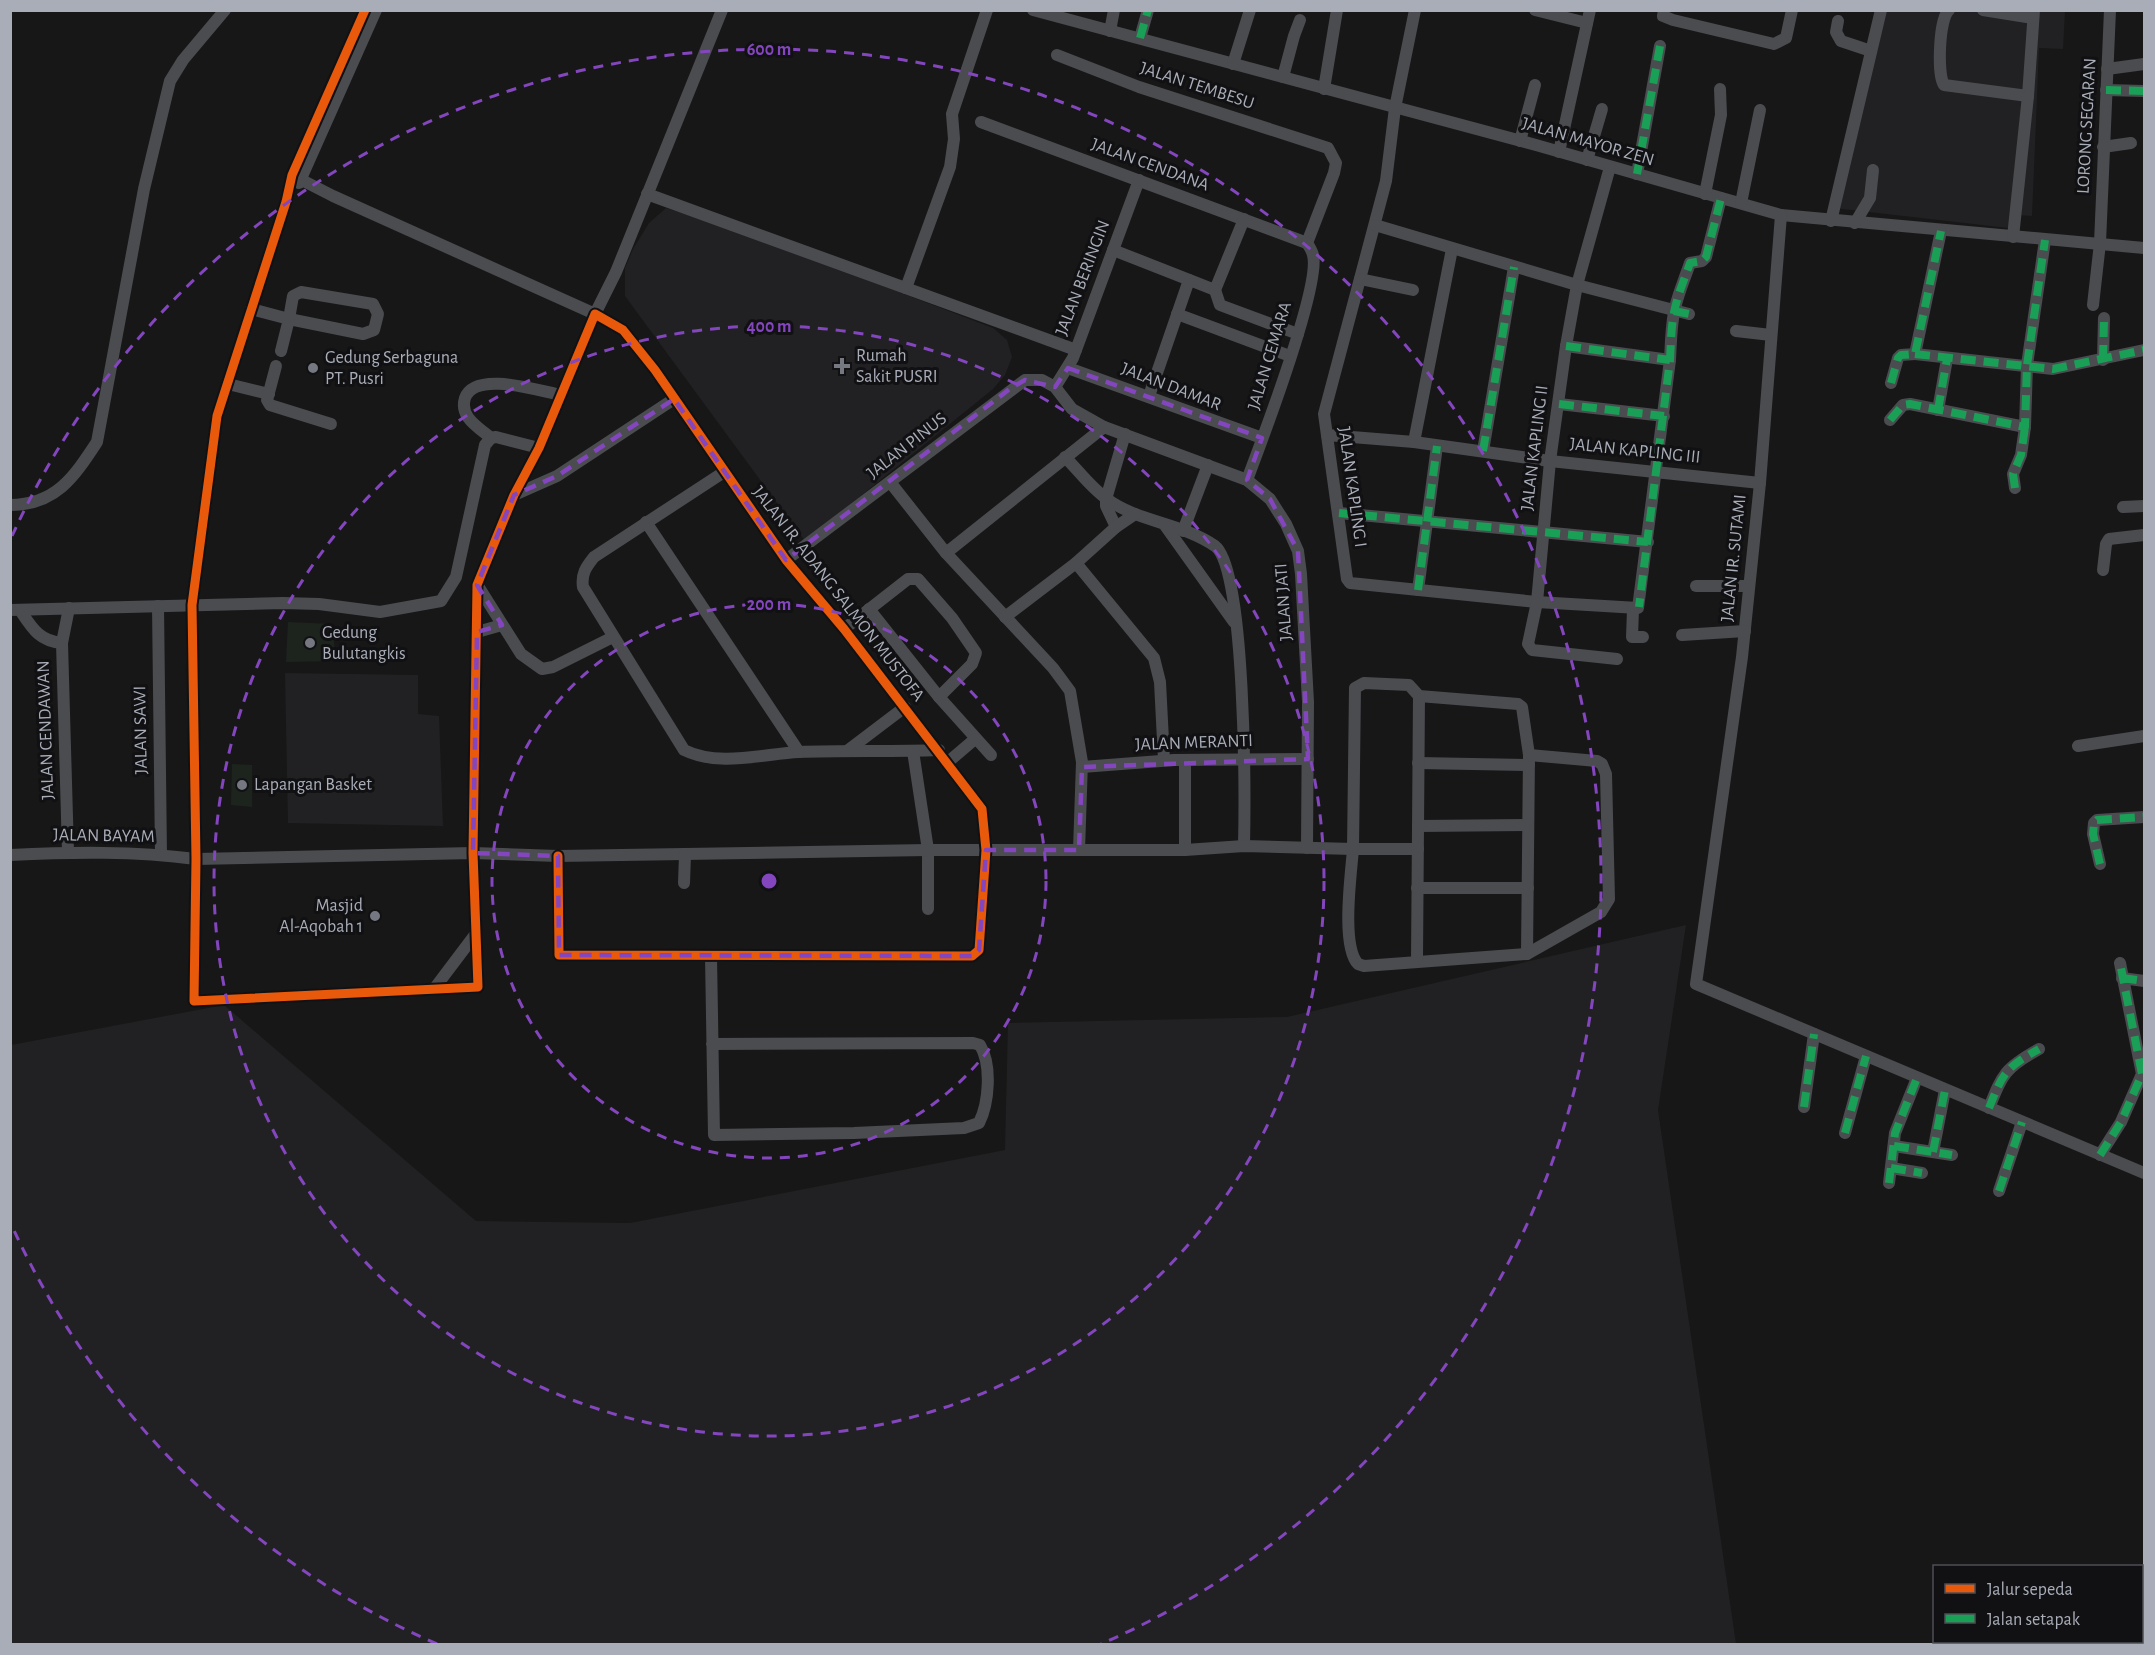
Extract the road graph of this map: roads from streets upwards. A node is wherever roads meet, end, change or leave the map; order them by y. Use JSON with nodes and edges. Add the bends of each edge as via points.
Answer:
{"nodes":[{"id":1,"x":225,"y":10,"type":"edge"},
{"id":2,"x":365,"y":10,"type":"edge"},
{"id":3,"x":376,"y":10,"type":"edge"},
{"id":4,"x":722,"y":10,"type":"edge"},
{"id":5,"x":987,"y":10,"type":"edge"},
{"id":6,"x":1033,"y":10,"type":"edge"},
{"id":7,"x":1114,"y":10,"type":"edge"},
{"id":8,"x":1148,"y":10,"type":"edge"},
{"id":9,"x":1250,"y":10,"type":"edge"},
{"id":10,"x":1337,"y":10,"type":"edge"},
{"id":11,"x":1415,"y":10,"type":"edge"},
{"id":12,"x":1535,"y":10,"type":"edge"},
{"id":13,"x":1664,"y":10,"type":"edge"},
{"id":14,"x":1792,"y":10,"type":"edge"},
{"id":15,"x":1881,"y":10,"type":"edge"},
{"id":16,"x":1949,"y":10,"type":"edge"},
{"id":17,"x":1983,"y":10,"type":"edge"},
{"id":18,"x":2110,"y":10,"type":"edge"},
{"id":19,"x":2033,"y":14,"type":"edge"},
{"id":20,"x":1588,"y":17,"type":"edge"},
{"id":21,"x":1300,"y":20,"type":"dead end"},
{"id":22,"x":1838,"y":21,"type":"dead end"},
{"id":23,"x":1110,"y":31,"type":"junction"},
{"id":24,"x":1140,"y":38,"type":"junction"},
{"id":25,"x":1660,"y":46,"type":"dead end"},
{"id":26,"x":1871,"y":51,"type":"junction"},
{"id":27,"x":1057,"y":55,"type":"dead end"},
{"id":28,"x":1233,"y":64,"type":"junction"},
{"id":29,"x":2145,"y":64,"type":"edge"},
{"id":30,"x":2107,"y":69,"type":"junction"},
{"id":31,"x":1283,"y":78,"type":"junction"},
{"id":32,"x":1535,"y":86,"type":"dead end"},
{"id":33,"x":1324,"y":89,"type":"junction"},
{"id":34,"x":1720,"y":89,"type":"dead end"},
{"id":35,"x":2106,"y":90,"type":"junction"},
{"id":36,"x":2144,"y":93,"type":"edge"},
{"id":37,"x":2028,"y":96,"type":"junction"},
{"id":38,"x":1395,"y":108,"type":"junction"},
{"id":39,"x":1602,"y":109,"type":"dead end"},
{"id":40,"x":1760,"y":110,"type":"dead end"},
{"id":41,"x":981,"y":122,"type":"dead end"},
{"id":42,"x":1520,"y":141,"type":"junction"},
{"id":43,"x":2131,"y":143,"type":"dead end"},
{"id":44,"x":2103,"y":147,"type":"junction"},
{"id":45,"x":1559,"y":152,"type":"junction"},
{"id":46,"x":1587,"y":160,"type":"junction"},
{"id":47,"x":1610,"y":167,"type":"junction"},
{"id":48,"x":1873,"y":170,"type":"dead end"},
{"id":49,"x":1637,"y":174,"type":"junction"},
{"id":50,"x":297,"y":177,"type":"junction"},
{"id":51,"x":1139,"y":180,"type":"junction"},
{"id":52,"x":647,"y":194,"type":"junction"},
{"id":53,"x":1705,"y":194,"type":"junction"},
{"id":54,"x":1721,"y":198,"type":"junction"},
{"id":55,"x":1741,"y":203,"type":"junction"},
{"id":56,"x":1781,"y":215,"type":"junction"},
{"id":57,"x":1244,"y":219,"type":"junction"},
{"id":58,"x":1831,"y":221,"type":"junction"},
{"id":59,"x":1855,"y":223,"type":"junction"},
{"id":60,"x":1375,"y":225,"type":"junction"},
{"id":61,"x":1941,"y":231,"type":"junction"},
{"id":62,"x":2013,"y":237,"type":"junction"},
{"id":63,"x":2046,"y":240,"type":"junction"},
{"id":64,"x":1307,"y":243,"type":"junction"},
{"id":65,"x":2100,"y":243,"type":"junction"},
{"id":66,"x":2145,"y":248,"type":"edge"},
{"id":67,"x":1452,"y":249,"type":"junction"},
{"id":68,"x":1113,"y":250,"type":"junction"},
{"id":69,"x":1514,"y":267,"type":"junction"},
{"id":70,"x":1359,"y":279,"type":"junction"},
{"id":71,"x":1189,"y":280,"type":"junction"},
{"id":72,"x":1577,"y":285,"type":"junction"},
{"id":73,"x":906,"y":288,"type":"junction"},
{"id":74,"x":1215,"y":290,"type":"junction"},
{"id":75,"x":1413,"y":290,"type":"dead end"},
{"id":76,"x":2093,"y":305,"type":"dead end"},
{"id":77,"x":251,"y":309,"type":"junction"},
{"id":78,"x":1674,"y":310,"type":"junction"},
{"id":79,"x":595,"y":314,"type":"junction"},
{"id":80,"x":1177,"y":314,"type":"junction"},
{"id":81,"x":1689,"y":314,"type":"dead end"},
{"id":82,"x":2104,"y":318,"type":"dead end"},
{"id":83,"x":289,"y":319,"type":"junction"},
{"id":84,"x":1736,"y":331,"type":"dead end"},
{"id":85,"x":1298,"y":334,"type":"junction"},
{"id":86,"x":1771,"y":335,"type":"junction"},
{"id":87,"x":1566,"y":346,"type":"junction"},
{"id":88,"x":1076,"y":350,"type":"junction"},
{"id":89,"x":2145,"y":350,"type":"edge"},
{"id":90,"x":280,"y":351,"type":"dead end"},
{"id":91,"x":1915,"y":354,"type":"junction"},
{"id":92,"x":1290,"y":356,"type":"junction"},
{"id":93,"x":1947,"y":359,"type":"junction"},
{"id":94,"x":1670,"y":360,"type":"junction"},
{"id":95,"x":2103,"y":360,"type":"junction"},
{"id":96,"x":2027,"y":365,"type":"junction"},
{"id":97,"x":276,"y":366,"type":"dead end"},
{"id":98,"x":1068,"y":368,"type":"junction"},
{"id":99,"x":1891,"y":383,"type":"dead end"},
{"id":100,"x":228,"y":384,"type":"junction"},
{"id":101,"x":1055,"y":387,"type":"junction"},
{"id":102,"x":268,"y":393,"type":"junction"},
{"id":103,"x":561,"y":395,"type":"junction"},
{"id":104,"x":1149,"y":396,"type":"junction"},
{"id":105,"x":674,"y":399,"type":"junction"},
{"id":106,"x":1559,"y":404,"type":"junction"},
{"id":107,"x":1938,"y":410,"type":"junction"},
{"id":108,"x":1664,"y":416,"type":"junction"},
{"id":109,"x":1890,"y":420,"type":"dead end"},
{"id":110,"x":331,"y":424,"type":"dead end"},
{"id":111,"x":1104,"y":427,"type":"junction"},
{"id":112,"x":2025,"y":427,"type":"junction"},
{"id":113,"x":1125,"y":434,"type":"junction"},
{"id":114,"x":1327,"y":435,"type":"junction"},
{"id":115,"x":491,"y":438,"type":"junction"},
{"id":116,"x":1263,"y":438,"type":"junction"},
{"id":117,"x":1414,"y":442,"type":"junction"},
{"id":118,"x":1437,"y":446,"type":"junction"},
{"id":119,"x":539,"y":448,"type":"junction"},
{"id":120,"x":1483,"y":451,"type":"junction"},
{"id":121,"x":1065,"y":457,"type":"junction"},
{"id":122,"x":1550,"y":461,"type":"junction"},
{"id":123,"x":1208,"y":465,"type":"junction"},
{"id":124,"x":1657,"y":470,"type":"junction"},
{"id":125,"x":724,"y":472,"type":"junction"},
{"id":126,"x":1246,"y":480,"type":"junction"},
{"id":127,"x":890,"y":482,"type":"junction"},
{"id":128,"x":1760,"y":483,"type":"junction"},
{"id":129,"x":2015,"y":488,"type":"dead end"},
{"id":130,"x":514,"y":495,"type":"junction"},
{"id":131,"x":1106,"y":499,"type":"junction"},
{"id":132,"x":10,"y":505,"type":"edge"},
{"id":133,"x":2145,"y":506,"type":"edge"},
{"id":134,"x":2123,"y":507,"type":"dead end"},
{"id":135,"x":1339,"y":513,"type":"junction"},
{"id":136,"x":1136,"y":514,"type":"junction"},
{"id":137,"x":1429,"y":521,"type":"junction"},
{"id":138,"x":646,"y":522,"type":"junction"},
{"id":139,"x":1163,"y":523,"type":"junction"},
{"id":140,"x":1116,"y":527,"type":"junction"},
{"id":141,"x":1183,"y":531,"type":"junction"},
{"id":142,"x":1544,"y":533,"type":"junction"},
{"id":143,"x":2145,"y":535,"type":"edge"},
{"id":144,"x":1648,"y":542,"type":"junction"},
{"id":145,"x":946,"y":553,"type":"junction"},
{"id":146,"x":786,"y":560,"type":"junction"},
{"id":147,"x":1076,"y":563,"type":"junction"},
{"id":148,"x":2103,"y":570,"type":"dead end"},
{"id":149,"x":477,"y":585,"type":"junction"},
{"id":150,"x":1696,"y":586,"type":"dead end"},
{"id":151,"x":1749,"y":586,"type":"junction"},
{"id":152,"x":1418,"y":590,"type":"junction"},
{"id":153,"x":1537,"y":602,"type":"junction"},
{"id":154,"x":192,"y":605,"type":"junction"},
{"id":155,"x":158,"y":606,"type":"junction"},
{"id":156,"x":69,"y":608,"type":"junction"},
{"id":157,"x":869,"y":609,"type":"junction"},
{"id":158,"x":15,"y":610,"type":"edge"},
{"id":159,"x":1633,"y":610,"type":"junction"},
{"id":160,"x":1005,"y":617,"type":"junction"},
{"id":161,"x":502,"y":625,"type":"junction"},
{"id":162,"x":1236,"y":626,"type":"junction"},
{"id":163,"x":844,"y":629,"type":"junction"},
{"id":164,"x":1745,"y":631,"type":"junction"},
{"id":165,"x":477,"y":632,"type":"junction"},
{"id":166,"x":1682,"y":635,"type":"dead end"},
{"id":167,"x":613,"y":637,"type":"junction"},
{"id":168,"x":1643,"y":637,"type":"dead end"},
{"id":169,"x":62,"y":643,"type":"junction"},
{"id":170,"x":1617,"y":659,"type":"dead end"},
{"id":171,"x":1419,"y":696,"type":"junction"},
{"id":172,"x":939,"y":697,"type":"junction"},
{"id":173,"x":905,"y":707,"type":"junction"},
{"id":174,"x":2145,"y":736,"type":"edge"},
{"id":175,"x":975,"y":739,"type":"junction"},
{"id":176,"x":2078,"y":746,"type":"dead end"},
{"id":177,"x":939,"y":750,"type":"junction"},
{"id":178,"x":847,"y":751,"type":"junction"},
{"id":179,"x":913,"y":751,"type":"junction"},
{"id":180,"x":799,"y":752,"type":"junction"},
{"id":181,"x":991,"y":755,"type":"dead end"},
{"id":182,"x":1246,"y":759,"type":"junction"},
{"id":183,"x":1308,"y":759,"type":"junction"},
{"id":184,"x":1164,"y":760,"type":"junction"},
{"id":185,"x":1185,"y":760,"type":"junction"},
{"id":186,"x":1529,"y":760,"type":"junction"},
{"id":187,"x":948,"y":762,"type":"junction"},
{"id":188,"x":1418,"y":763,"type":"junction"},
{"id":189,"x":1082,"y":766,"type":"junction"},
{"id":190,"x":2145,"y":817,"type":"edge"},
{"id":191,"x":1528,"y":825,"type":"junction"},
{"id":192,"x":1418,"y":826,"type":"junction"},
{"id":193,"x":1244,"y":846,"type":"junction"},
{"id":194,"x":1307,"y":848,"type":"junction"},
{"id":195,"x":1353,"y":849,"type":"junction"},
{"id":196,"x":1418,"y":849,"type":"junction"},
{"id":197,"x":928,"y":850,"type":"junction"},
{"id":198,"x":986,"y":850,"type":"junction"},
{"id":199,"x":1079,"y":850,"type":"junction"},
{"id":200,"x":1185,"y":850,"type":"junction"},
{"id":201,"x":68,"y":852,"type":"junction"},
{"id":202,"x":472,"y":853,"type":"junction"},
{"id":203,"x":10,"y":855,"type":"edge"},
{"id":204,"x":161,"y":855,"type":"junction"},
{"id":205,"x":685,"y":855,"type":"junction"},
{"id":206,"x":558,"y":856,"type":"junction"},
{"id":207,"x":196,"y":859,"type":"junction"},
{"id":208,"x":2100,"y":864,"type":"dead end"},
{"id":209,"x":684,"y":883,"type":"dead end"},
{"id":210,"x":1418,"y":888,"type":"junction"},
{"id":211,"x":1528,"y":888,"type":"junction"},
{"id":212,"x":928,"y":909,"type":"dead end"},
{"id":213,"x":474,"y":936,"type":"junction"},
{"id":214,"x":1527,"y":954,"type":"junction"},
{"id":215,"x":711,"y":956,"type":"junction"},
{"id":216,"x":1417,"y":960,"type":"junction"},
{"id":217,"x":2120,"y":963,"type":"dead end"},
{"id":218,"x":2122,"y":978,"type":"junction"},
{"id":219,"x":2145,"y":981,"type":"edge"},
{"id":220,"x":434,"y":989,"type":"junction"},
{"id":221,"x":1814,"y":1034,"type":"junction"},
{"id":222,"x":712,"y":1044,"type":"junction"},
{"id":223,"x":2038,"y":1049,"type":"dead end"},
{"id":224,"x":1866,"y":1056,"type":"junction"},
{"id":225,"x":1917,"y":1078,"type":"junction"},
{"id":226,"x":1945,"y":1090,"type":"junction"},
{"id":227,"x":1804,"y":1107,"type":"dead end"},
{"id":228,"x":1989,"y":1108,"type":"junction"},
{"id":229,"x":2022,"y":1122,"type":"junction"},
{"id":230,"x":1845,"y":1133,"type":"dead end"},
{"id":231,"x":1894,"y":1146,"type":"junction"},
{"id":232,"x":1933,"y":1152,"type":"junction"},
{"id":233,"x":1952,"y":1155,"type":"dead end"},
{"id":234,"x":2100,"y":1155,"type":"junction"},
{"id":235,"x":1891,"y":1168,"type":"junction"},
{"id":236,"x":1922,"y":1173,"type":"dead end"},
{"id":237,"x":2145,"y":1173,"type":"edge"},
{"id":238,"x":1889,"y":1183,"type":"dead end"},
{"id":239,"x":1999,"y":1191,"type":"dead end"}],
"edges":[{"from":1,"to":132,"type":"street","via":[[170,81],[144,189],[97,442],[76,473],[50,497],[34,504]]},
{"from":2,"to":50,"type":"street"},
{"from":3,"to":50,"type":"street"},
{"from":4,"to":52,"type":"street"},
{"from":5,"to":73,"type":"street","via":[[951,114],[954,139],[950,167]]},
{"from":6,"to":23,"type":"street","name":"JALAN MAYOR ZEN"},
{"from":7,"to":23,"type":"street"},
{"from":8,"to":24,"type":"street"},
{"from":9,"to":28,"type":"street"},
{"from":10,"to":33,"type":"street"},
{"from":11,"to":38,"type":"street","name":"JALAN KAPLING I"},
{"from":12,"to":20,"type":"street"},
{"from":13,"to":14,"type":"street","via":[[1663,16],[1673,20],[1774,44],[1786,38]]},
{"from":15,"to":26,"type":"street"},
{"from":16,"to":37,"type":"street","via":[[1943,18],[1939,74],[1944,85]]},
{"from":17,"to":19,"type":"street"},
{"from":18,"to":30,"type":"street","name":"LORONG SEGARAN"},
{"from":19,"to":37,"type":"street"},
{"from":20,"to":45,"type":"street"},
{"from":21,"to":31,"type":"street"},
{"from":22,"to":26,"type":"street","via":[[1836,32],[1841,40]]},
{"from":23,"to":24,"type":"street","name":"JALAN MAYOR ZEN"},
{"from":24,"to":28,"type":"street","name":"JALAN MAYOR ZEN"},
{"from":25,"to":49,"type":"street"},
{"from":26,"to":58,"type":"street"},
{"from":27,"to":64,"type":"street","name":"JALAN TEMBESU","via":[[1139,87],[1328,148],[1336,163],[1334,173]]},
{"from":28,"to":31,"type":"street","name":"JALAN MAYOR ZEN"},
{"from":29,"to":30,"type":"street"},
{"from":30,"to":35,"type":"street","name":"LORONG SEGARAN"},
{"from":31,"to":33,"type":"street","name":"JALAN MAYOR ZEN"},
{"from":32,"to":42,"type":"street"},
{"from":33,"to":38,"type":"street","name":"JALAN MAYOR ZEN"},
{"from":34,"to":53,"type":"street","via":[[1722,115]]},
{"from":35,"to":36,"type":"street"},
{"from":35,"to":44,"type":"street","name":"LORONG SEGARAN"},
{"from":37,"to":62,"type":"street"},
{"from":38,"to":42,"type":"street","name":"JALAN MAYOR ZEN"},
{"from":38,"to":60,"type":"street","name":"JALAN KAPLING I","via":[[1386,181]]},
{"from":39,"to":46,"type":"street"},
{"from":40,"to":55,"type":"street"},
{"from":41,"to":51,"type":"street","name":"JALAN CENDANA"},
{"from":42,"to":45,"type":"street","name":"JALAN MAYOR ZEN"},
{"from":43,"to":44,"type":"street"},
{"from":44,"to":65,"type":"street","name":"LORONG SEGARAN"},
{"from":45,"to":46,"type":"street","name":"JALAN MAYOR ZEN"},
{"from":46,"to":47,"type":"street","name":"JALAN MAYOR ZEN"},
{"from":47,"to":49,"type":"street","name":"JALAN MAYOR ZEN"},
{"from":47,"to":72,"type":"street","name":"JALAN KAPLING II"},
{"from":48,"to":59,"type":"street","via":[[1870,198]]},
{"from":49,"to":53,"type":"street","name":"JALAN MAYOR ZEN"},
{"from":50,"to":77,"type":"street"},
{"from":50,"to":79,"type":"street","name":"JALAN IR. ADANG SALMON MUSTOFA"},
{"from":51,"to":57,"type":"street","name":"JALAN CENDANA"},
{"from":51,"to":68,"type":"street","name":"JALAN BERINGIN"},
{"from":52,"to":73,"type":"street"},
{"from":52,"to":79,"type":"street"},
{"from":53,"to":54,"type":"street","name":"JALAN MAYOR ZEN"},
{"from":54,"to":55,"type":"street","name":"JALAN MAYOR ZEN"},
{"from":54,"to":78,"type":"street","via":[[1706,257],[1690,263]]},
{"from":55,"to":56,"type":"street","name":"JALAN MAYOR ZEN"},
{"from":56,"to":58,"type":"street","name":"JALAN MAYOR ZEN"},
{"from":56,"to":86,"type":"street","name":"JALAN IR. SUTAMI"},
{"from":57,"to":64,"type":"street","name":"JALAN CENDANA"},
{"from":57,"to":74,"type":"street"},
{"from":58,"to":59,"type":"street","name":"JALAN MAYOR ZEN"},
{"from":59,"to":61,"type":"street","name":"JALAN MAYOR ZEN"},
{"from":60,"to":67,"type":"street"},
{"from":60,"to":70,"type":"street","name":"JALAN KAPLING I"},
{"from":61,"to":62,"type":"street","name":"JALAN MAYOR ZEN"},
{"from":61,"to":91,"type":"street"},
{"from":62,"to":63,"type":"street","name":"JALAN MAYOR ZEN"},
{"from":63,"to":65,"type":"street","name":"JALAN MAYOR ZEN"},
{"from":63,"to":96,"type":"street"},
{"from":64,"to":85,"type":"street","name":"JALAN CEMARA","via":[[1314,256]]},
{"from":65,"to":66,"type":"street","name":"JALAN MAYOR ZEN"},
{"from":65,"to":76,"type":"street","name":"LORONG SEGARAN"},
{"from":67,"to":69,"type":"street"},
{"from":67,"to":117,"type":"street"},
{"from":68,"to":71,"type":"street"},
{"from":68,"to":88,"type":"street","name":"JALAN BERINGIN"},
{"from":69,"to":72,"type":"street"},
{"from":69,"to":120,"type":"street"},
{"from":70,"to":75,"type":"street"},
{"from":70,"to":114,"type":"street","name":"JALAN KAPLING I","via":[[1324,414]]},
{"from":71,"to":74,"type":"street"},
{"from":71,"to":80,"type":"street"},
{"from":72,"to":78,"type":"street"},
{"from":72,"to":87,"type":"street","name":"JALAN KAPLING II"},
{"from":73,"to":88,"type":"street"},
{"from":74,"to":85,"type":"street","via":[[1220,305]]},
{"from":77,"to":83,"type":"street"},
{"from":77,"to":100,"type":"street"},
{"from":78,"to":81,"type":"street"},
{"from":78,"to":94,"type":"street"},
{"from":79,"to":103,"type":"street"},
{"from":79,"to":105,"type":"street","name":"JALAN IR. ADANG SALMON MUSTOFA","via":[[623,330]]},
{"from":80,"to":92,"type":"street"},
{"from":80,"to":104,"type":"street"},
{"from":82,"to":95,"type":"street"},
{"from":83,"to":83,"type":"street","via":[[293,296],[302,292],[372,304],[378,314],[370,333]]},
{"from":83,"to":90,"type":"street"},
{"from":84,"to":86,"type":"street"},
{"from":85,"to":92,"type":"street","name":"JALAN CEMARA"},
{"from":86,"to":128,"type":"street","name":"JALAN IR. SUTAMI"},
{"from":87,"to":94,"type":"street"},
{"from":87,"to":106,"type":"street","name":"JALAN KAPLING II"},
{"from":88,"to":98,"type":"street","name":"JALAN BERINGIN"},
{"from":89,"to":95,"type":"street"},
{"from":91,"to":93,"type":"street"},
{"from":91,"to":99,"type":"street","via":[[1898,358]]},
{"from":92,"to":116,"type":"street","name":"JALAN CEMARA"},
{"from":93,"to":96,"type":"street"},
{"from":93,"to":107,"type":"street"},
{"from":94,"to":108,"type":"street"},
{"from":95,"to":96,"type":"street","via":[[2053,369]]},
{"from":96,"to":112,"type":"street"},
{"from":97,"to":102,"type":"street"},
{"from":98,"to":101,"type":"street","name":"JALAN BERINGIN"},
{"from":98,"to":104,"type":"street","name":"JALAN DAMAR"},
{"from":100,"to":102,"type":"street"},
{"from":100,"to":154,"type":"street","via":[[217,416]]},
{"from":101,"to":111,"type":"street","name":"JALAN JATI","via":[[1072,410]]},
{"from":101,"to":127,"type":"street","name":"JALAN PINUS","via":[[1042,380],[1025,380],[1011,388]]},
{"from":102,"to":110,"type":"street","via":[[270,405]]},
{"from":103,"to":115,"type":"street","via":[[508,384],[479,384],[468,391],[465,416]]},
{"from":103,"to":119,"type":"street"},
{"from":104,"to":116,"type":"street","name":"JALAN DAMAR"},
{"from":105,"to":125,"type":"street","name":"JALAN IR. ADANG SALMON MUSTOFA"},
{"from":105,"to":130,"type":"street","via":[[557,476]]},
{"from":106,"to":108,"type":"street"},
{"from":106,"to":122,"type":"street","name":"JALAN KAPLING II"},
{"from":107,"to":109,"type":"street","via":[[1906,404]]},
{"from":107,"to":112,"type":"street"},
{"from":108,"to":124,"type":"street"},
{"from":111,"to":113,"type":"street","name":"JALAN JATI"},
{"from":111,"to":121,"type":"street"},
{"from":112,"to":129,"type":"street","via":[[2013,474]]},
{"from":113,"to":123,"type":"street","name":"JALAN JATI"},
{"from":113,"to":131,"type":"street"},
{"from":114,"to":117,"type":"street","name":"JALAN KAPLING III"},
{"from":114,"to":135,"type":"street","name":"JALAN KAPLING I"},
{"from":115,"to":119,"type":"street"},
{"from":115,"to":154,"type":"street","via":[[480,463],[456,577],[441,601],[380,612],[307,604]]},
{"from":116,"to":126,"type":"street","name":"JALAN CEMARA"},
{"from":117,"to":118,"type":"street","name":"JALAN KAPLING III"},
{"from":118,"to":120,"type":"street","name":"JALAN KAPLING III"},
{"from":118,"to":137,"type":"street"},
{"from":119,"to":130,"type":"street"},
{"from":120,"to":122,"type":"street","name":"JALAN KAPLING III"},
{"from":121,"to":131,"type":"street"},
{"from":121,"to":145,"type":"street"},
{"from":122,"to":124,"type":"street","name":"JALAN KAPLING III"},
{"from":122,"to":142,"type":"street","name":"JALAN KAPLING II"},
{"from":123,"to":126,"type":"street","name":"JALAN JATI"},
{"from":123,"to":141,"type":"street"},
{"from":124,"to":128,"type":"street","name":"JALAN KAPLING III"},
{"from":124,"to":144,"type":"street"},
{"from":125,"to":138,"type":"street"},
{"from":125,"to":146,"type":"street","name":"JALAN IR. ADANG SALMON MUSTOFA"},
{"from":126,"to":183,"type":"street","name":"JALAN JATI","via":[[1270,499],[1298,551]]},
{"from":127,"to":145,"type":"street"},
{"from":127,"to":146,"type":"street","name":"JALAN PINUS"},
{"from":128,"to":151,"type":"street","name":"JALAN IR. SUTAMI"},
{"from":130,"to":149,"type":"street"},
{"from":131,"to":136,"type":"street"},
{"from":131,"to":140,"type":"street"},
{"from":133,"to":134,"type":"street"},
{"from":135,"to":137,"type":"street"},
{"from":135,"to":152,"type":"street","name":"JALAN KAPLING I","via":[[1350,582]]},
{"from":136,"to":139,"type":"street"},
{"from":136,"to":140,"type":"street"},
{"from":137,"to":142,"type":"street"},
{"from":137,"to":152,"type":"street"},
{"from":138,"to":167,"type":"street","via":[[594,557],[584,570],[583,587]]},
{"from":138,"to":180,"type":"street"},
{"from":139,"to":141,"type":"street"},
{"from":139,"to":162,"type":"street"},
{"from":140,"to":147,"type":"street"},
{"from":141,"to":162,"type":"street","via":[[1216,547],[1222,555]]},
{"from":142,"to":144,"type":"street"},
{"from":142,"to":153,"type":"street","name":"JALAN KAPLING II"},
{"from":143,"to":148,"type":"street","via":[[2109,539]]},
{"from":144,"to":159,"type":"street","via":[[1639,607]]},
{"from":145,"to":160,"type":"street"},
{"from":146,"to":163,"type":"street","name":"JALAN IR. ADANG SALMON MUSTOFA"},
{"from":147,"to":160,"type":"street"},
{"from":147,"to":184,"type":"street","via":[[1155,657]]},
{"from":149,"to":161,"type":"street"},
{"from":149,"to":165,"type":"street"},
{"from":150,"to":151,"type":"street"},
{"from":151,"to":164,"type":"street","name":"JALAN IR. SUTAMI"},
{"from":152,"to":153,"type":"street","name":"JALAN KAPLING I"},
{"from":153,"to":159,"type":"street","name":"JALAN KAPLING I"},
{"from":153,"to":170,"type":"street","name":"JALAN KAPLING II","via":[[1528,644],[1532,650]]},
{"from":154,"to":155,"type":"street"},
{"from":154,"to":207,"type":"street"},
{"from":155,"to":156,"type":"street"},
{"from":155,"to":204,"type":"street","name":"JALAN SAWI"},
{"from":156,"to":158,"type":"street"},
{"from":156,"to":169,"type":"street","name":"JALAN CENDAWAN"},
{"from":157,"to":163,"type":"street"},
{"from":157,"to":172,"type":"street"},
{"from":157,"to":172,"type":"street","via":[[913,577],[952,618],[976,653],[955,684]]},
{"from":158,"to":169,"type":"street","via":[[38,635],[49,642]]},
{"from":159,"to":168,"type":"street","via":[[1632,637]]},
{"from":160,"to":189,"type":"street","via":[[1070,691]]},
{"from":161,"to":165,"type":"street"},
{"from":161,"to":167,"type":"street","via":[[521,654],[542,669],[554,667]]},
{"from":162,"to":182,"type":"street"},
{"from":163,"to":173,"type":"street","name":"JALAN IR. ADANG SALMON MUSTOFA"},
{"from":164,"to":166,"type":"street"},
{"from":164,"to":221,"type":"street","name":"JALAN IR. SUTAMI","via":[[1696,984]]},
{"from":165,"to":202,"type":"street"},
{"from":167,"to":180,"type":"street","via":[[684,750],[711,759]]},
{"from":169,"to":201,"type":"street","name":"JALAN CENDAWAN"},
{"from":171,"to":186,"type":"street","via":[[1518,704],[1522,708]]},
{"from":171,"to":188,"type":"street"},
{"from":171,"to":195,"type":"street","via":[[1409,685],[1364,683],[1355,688]]},
{"from":172,"to":175,"type":"street"},
{"from":173,"to":177,"type":"street","name":"JALAN IR. ADANG SALMON MUSTOFA"},
{"from":173,"to":178,"type":"street"},
{"from":174,"to":176,"type":"street"},
{"from":175,"to":181,"type":"street"},
{"from":175,"to":187,"type":"street"},
{"from":177,"to":179,"type":"street"},
{"from":177,"to":187,"type":"street","name":"JALAN IR. ADANG SALMON MUSTOFA"},
{"from":178,"to":179,"type":"street"},
{"from":178,"to":180,"type":"street"},
{"from":179,"to":197,"type":"street"},
{"from":182,"to":183,"type":"street","name":"JALAN MERANTI"},
{"from":182,"to":185,"type":"street","name":"JALAN MERANTI"},
{"from":182,"to":193,"type":"street"},
{"from":183,"to":194,"type":"street","name":"JALAN JATI"},
{"from":184,"to":185,"type":"street","name":"JALAN MERANTI"},
{"from":184,"to":189,"type":"street","name":"JALAN MERANTI"},
{"from":185,"to":200,"type":"street"},
{"from":186,"to":188,"type":"street"},
{"from":186,"to":191,"type":"street"},
{"from":186,"to":214,"type":"street","via":[[1547,754],[1602,764],[1606,774],[1609,899],[1601,912]]},
{"from":187,"to":198,"type":"street","name":"JALAN IR. ADANG SALMON MUSTOFA","via":[[982,809]]},
{"from":188,"to":192,"type":"street"},
{"from":189,"to":199,"type":"street"},
{"from":190,"to":208,"type":"street","via":[[2094,823]]},
{"from":191,"to":192,"type":"street"},
{"from":191,"to":211,"type":"street"},
{"from":192,"to":196,"type":"street"},
{"from":193,"to":194,"type":"street","name":"JALAN BAYAM"},
{"from":193,"to":200,"type":"street","name":"JALAN BAYAM"},
{"from":194,"to":195,"type":"street","name":"JALAN BAYAM"},
{"from":195,"to":196,"type":"street","name":"JALAN BAYAM"},
{"from":195,"to":216,"type":"street","via":[[1350,950],[1354,959],[1364,966]]},
{"from":196,"to":210,"type":"street"},
{"from":197,"to":198,"type":"street","name":"JALAN BAYAM"},
{"from":197,"to":205,"type":"street","name":"JALAN BAYAM"},
{"from":197,"to":212,"type":"street"},
{"from":198,"to":199,"type":"street","name":"JALAN BAYAM"},
{"from":198,"to":215,"type":"street","name":"JALAN IR. ADANG SALMON MUSTOFA","via":[[979,950],[972,956]]},
{"from":199,"to":200,"type":"street","name":"JALAN BAYAM"},
{"from":201,"to":203,"type":"street","name":"JALAN BAYAM"},
{"from":201,"to":204,"type":"street","name":"JALAN BAYAM"},
{"from":202,"to":206,"type":"street","name":"JALAN BAYAM"},
{"from":202,"to":207,"type":"street","name":"JALAN BAYAM"},
{"from":202,"to":213,"type":"street"},
{"from":204,"to":207,"type":"street","name":"JALAN BAYAM"},
{"from":205,"to":206,"type":"street","name":"JALAN BAYAM"},
{"from":205,"to":209,"type":"street"},
{"from":206,"to":215,"type":"street","name":"JALAN IR. ADANG SALMON MUSTOFA","via":[[559,955]]},
{"from":207,"to":220,"type":"street","via":[[194,1001]]},
{"from":210,"to":211,"type":"street"},
{"from":210,"to":216,"type":"street"},
{"from":211,"to":214,"type":"street"},
{"from":213,"to":220,"type":"street"},
{"from":213,"to":220,"type":"street","via":[[478,987]]},
{"from":214,"to":216,"type":"street"},
{"from":215,"to":222,"type":"street"},
{"from":217,"to":218,"type":"street"},
{"from":218,"to":219,"type":"street"},
{"from":218,"to":234,"type":"street","via":[[2142,1074],[2121,1122]]},
{"from":221,"to":224,"type":"street"},
{"from":221,"to":227,"type":"street"},
{"from":222,"to":222,"type":"street","via":[[974,1043],[984,1052],[984,1112],[979,1123],[964,1128],[714,1135]]},
{"from":223,"to":228,"type":"street","via":[[2013,1063],[2002,1076]]},
{"from":224,"to":225,"type":"street"},
{"from":224,"to":230,"type":"street"},
{"from":225,"to":226,"type":"street"},
{"from":225,"to":231,"type":"street","via":[[1895,1133]]},
{"from":226,"to":228,"type":"street"},
{"from":226,"to":232,"type":"street"},
{"from":228,"to":229,"type":"street"},
{"from":229,"to":234,"type":"street"},
{"from":229,"to":239,"type":"street"},
{"from":231,"to":232,"type":"street"},
{"from":231,"to":235,"type":"street"},
{"from":232,"to":233,"type":"street"},
{"from":234,"to":237,"type":"street"},
{"from":235,"to":236,"type":"street"},
{"from":235,"to":238,"type":"street"}]}
